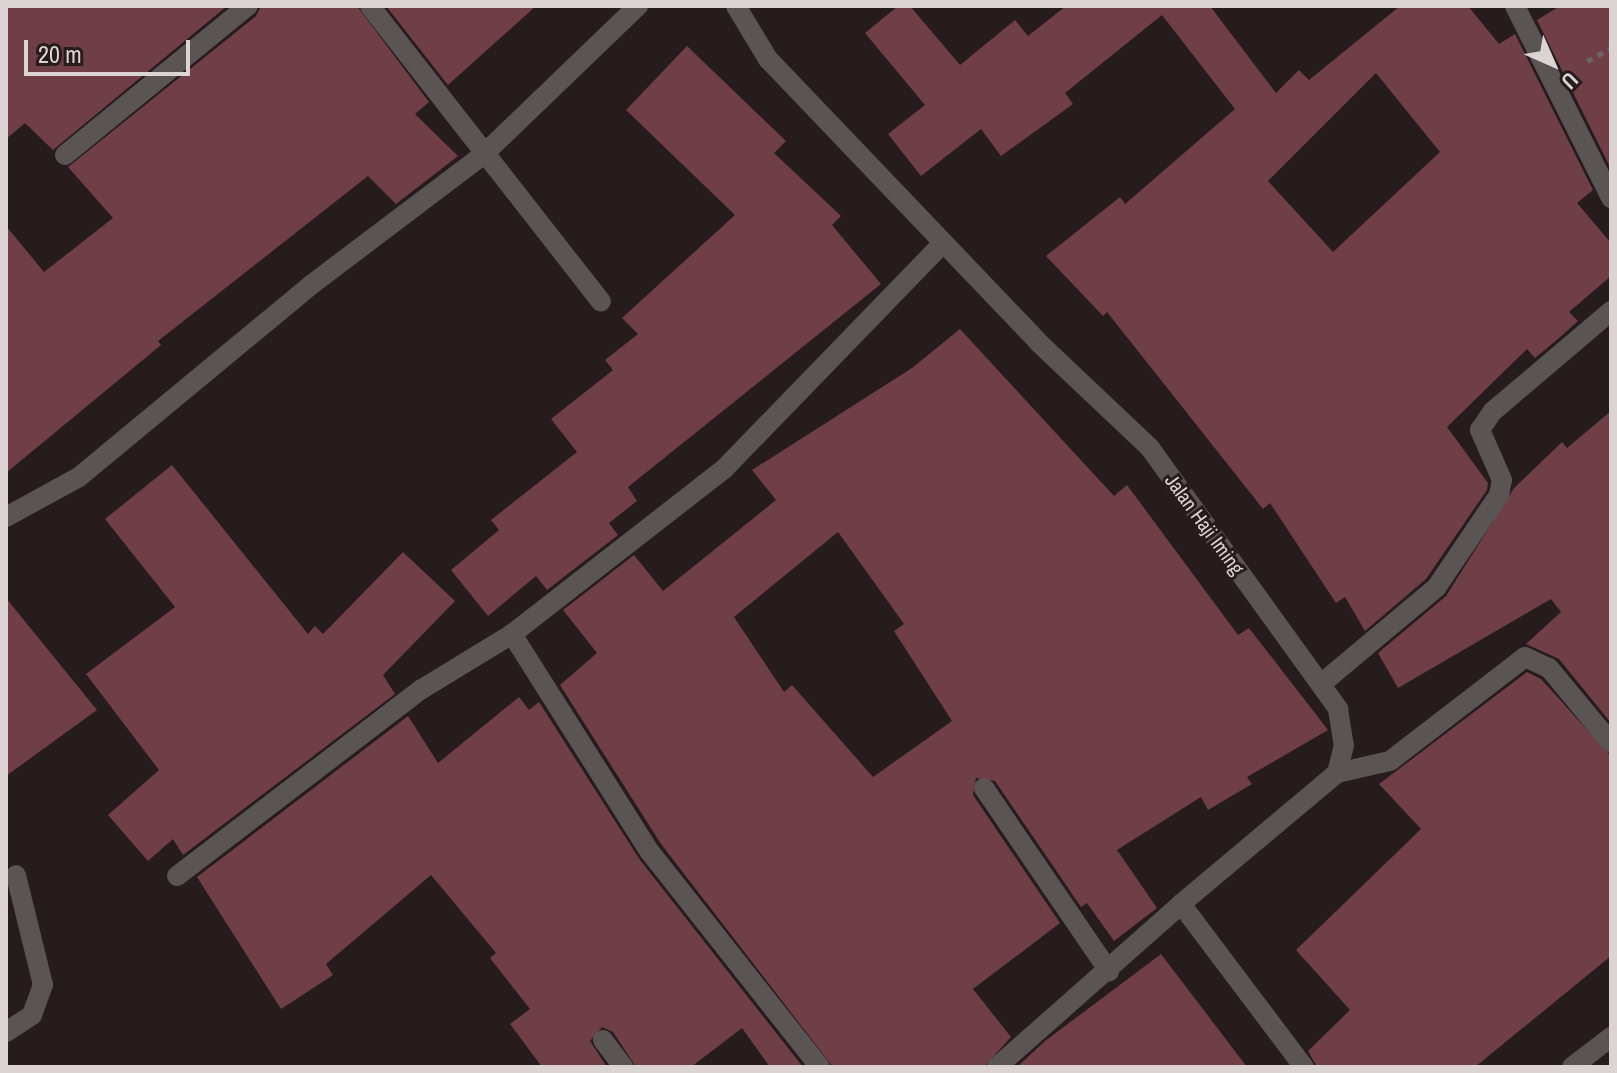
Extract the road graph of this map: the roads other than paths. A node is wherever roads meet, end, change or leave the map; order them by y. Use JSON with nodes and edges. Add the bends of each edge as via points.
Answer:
{"nodes":[{"id":1,"x":248,"y":6,"type":"edge"},
{"id":2,"x":370,"y":6,"type":"edge"},
{"id":3,"x":638,"y":6,"type":"edge"},
{"id":4,"x":736,"y":6,"type":"edge"},
{"id":5,"x":1515,"y":6,"type":"edge"},
{"id":6,"x":484,"y":154,"type":"junction"},
{"id":7,"x":65,"y":155,"type":"dead end"},
{"id":8,"x":1611,"y":198,"type":"edge"},
{"id":9,"x":943,"y":243,"type":"junction"},
{"id":10,"x":601,"y":302,"type":"dead end"},
{"id":11,"x":1611,"y":311,"type":"edge"},
{"id":12,"x":6,"y":517,"type":"edge"},
{"id":13,"x":512,"y":634,"type":"junction"},
{"id":14,"x":1321,"y":684,"type":"junction"},
{"id":15,"x":1610,"y":739,"type":"edge"},
{"id":16,"x":1337,"y":773,"type":"junction"},
{"id":17,"x":984,"y":788,"type":"dead end"},
{"id":18,"x":16,"y":875,"type":"dead end"},
{"id":19,"x":177,"y":876,"type":"dead end"},
{"id":20,"x":1181,"y":904,"type":"junction"},
{"id":21,"x":1109,"y":971,"type":"junction"},
{"id":22,"x":6,"y":1032,"type":"edge"},
{"id":23,"x":1611,"y":1037,"type":"edge"},
{"id":24,"x":603,"y":1040,"type":"dead end"},
{"id":25,"x":623,"y":1067,"type":"edge"},
{"id":26,"x":820,"y":1067,"type":"edge"},
{"id":27,"x":997,"y":1067,"type":"edge"},
{"id":28,"x":1304,"y":1067,"type":"edge"},
{"id":29,"x":1572,"y":1067,"type":"edge"}],
"edges":[{"from":1,"to":7,"type":"street"},
{"from":2,"to":6,"type":"street"},
{"from":3,"to":6,"type":"street"},
{"from":4,"to":9,"type":"street","name":"Jalan Haji Iming","via":[[768,59]]},
{"from":5,"to":8,"type":"street"},
{"from":6,"to":10,"type":"street"},
{"from":6,"to":12,"type":"street","via":[[311,285],[79,477]]},
{"from":9,"to":13,"type":"street","via":[[724,469]]},
{"from":9,"to":14,"type":"street","name":"Jalan Haji Iming","via":[[1150,448]]},
{"from":11,"to":14,"type":"street","via":[[1492,412],[1480,430],[1502,480],[1499,495],[1436,588]]},
{"from":13,"to":19,"type":"street","via":[[422,689]]},
{"from":13,"to":26,"type":"street","via":[[650,852]]},
{"from":14,"to":16,"type":"street","name":"Jalan Haji Iming","via":[[1338,709],[1344,745]]},
{"from":15,"to":16,"type":"street","via":[[1549,668],[1525,657],[1390,761]]},
{"from":16,"to":20,"type":"street"},
{"from":17,"to":21,"type":"street"},
{"from":18,"to":22,"type":"street","via":[[43,985],[32,1015]]},
{"from":20,"to":21,"type":"street"},
{"from":20,"to":28,"type":"street"},
{"from":21,"to":27,"type":"street"},
{"from":23,"to":29,"type":"street"},
{"from":24,"to":25,"type":"street"}]}
